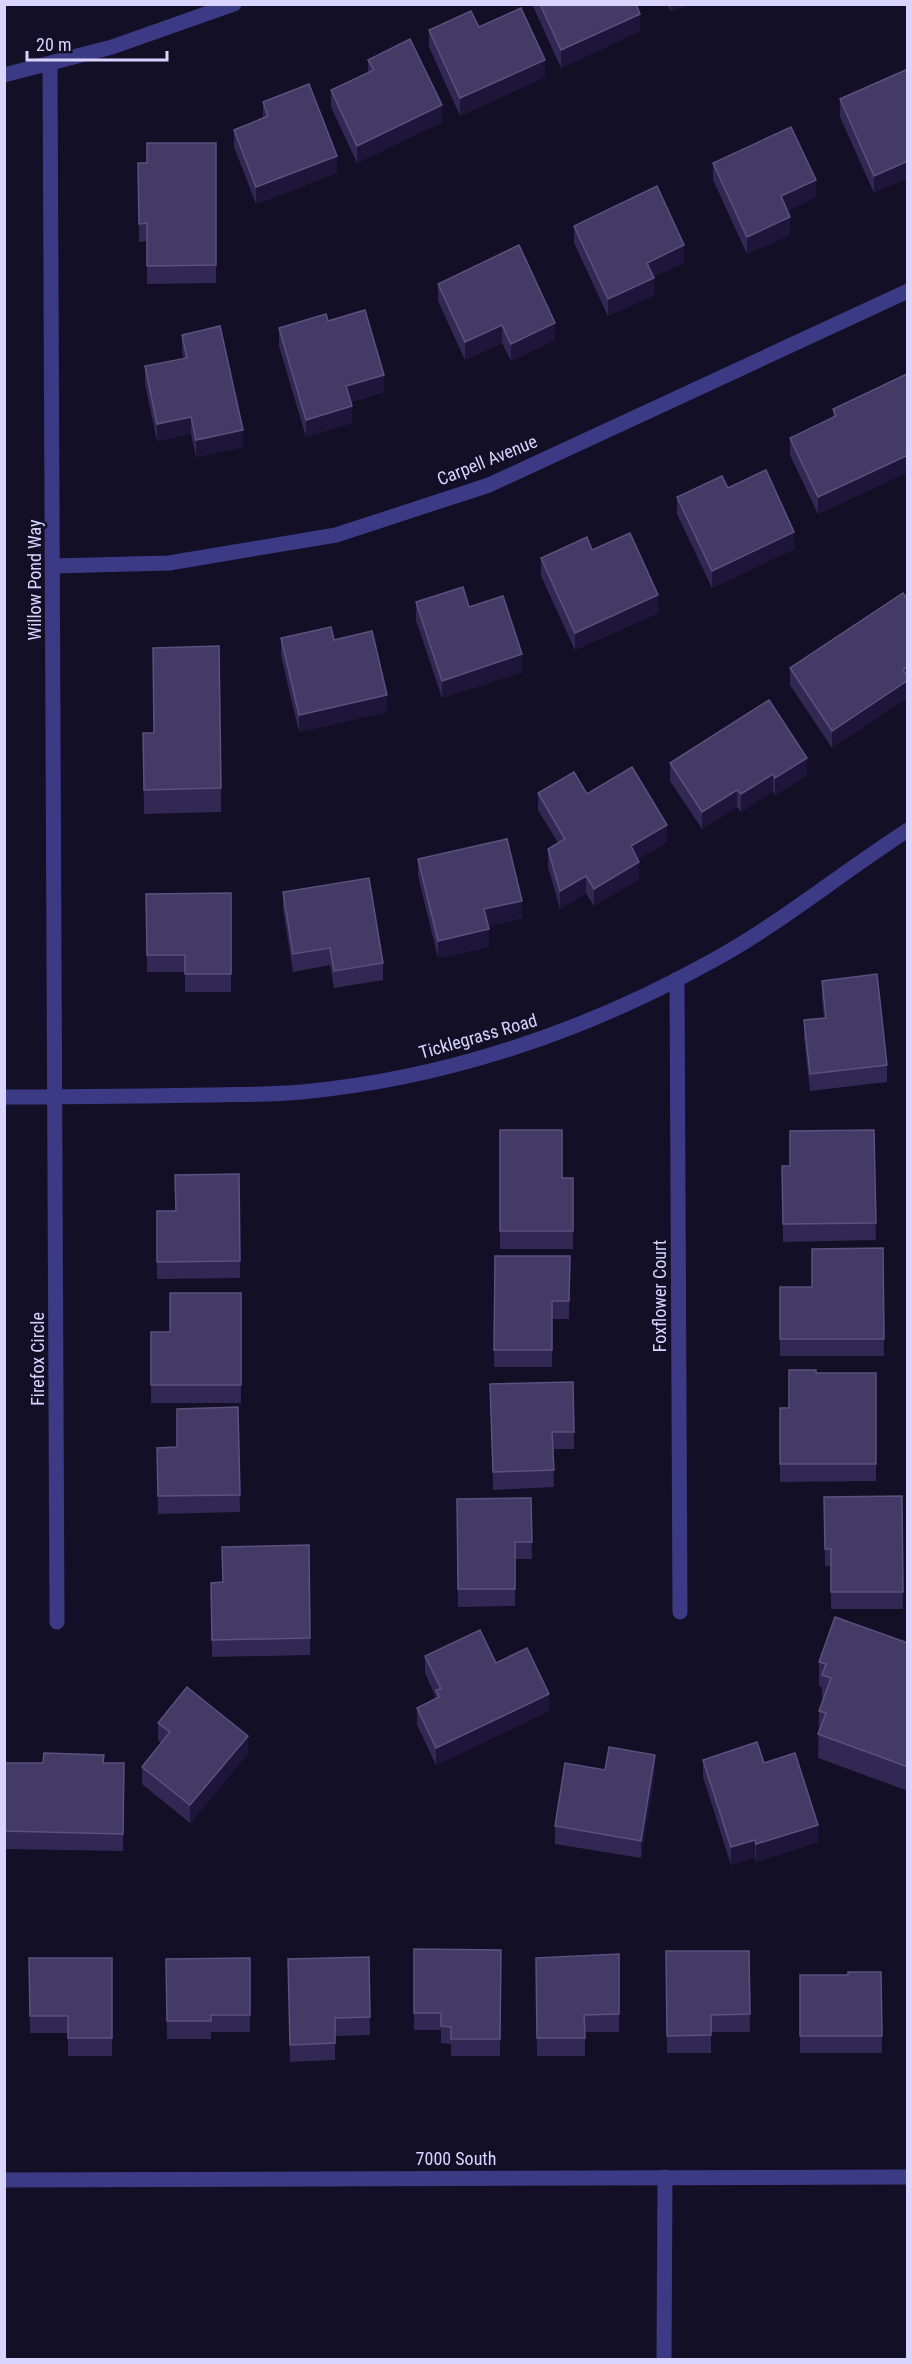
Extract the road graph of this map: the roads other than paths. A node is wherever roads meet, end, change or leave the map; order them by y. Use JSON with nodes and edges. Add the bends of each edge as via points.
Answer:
{"nodes":[{"id":1,"x":234,"y":4,"type":"edge"},
{"id":2,"x":50,"y":64,"type":"junction"},
{"id":3,"x":4,"y":75,"type":"edge"},
{"id":4,"x":908,"y":291,"type":"edge"},
{"id":5,"x":53,"y":566,"type":"junction"},
{"id":6,"x":908,"y":830,"type":"edge"},
{"id":7,"x":677,"y":979,"type":"junction"},
{"id":8,"x":4,"y":1097,"type":"edge"},
{"id":9,"x":56,"y":1097,"type":"junction"},
{"id":10,"x":680,"y":1612,"type":"dead end"},
{"id":11,"x":57,"y":1622,"type":"dead end"},
{"id":12,"x":908,"y":2176,"type":"edge"},
{"id":13,"x":665,"y":2177,"type":"junction"},
{"id":14,"x":4,"y":2180,"type":"edge"},
{"id":15,"x":664,"y":2360,"type":"edge"}],
"edges":[{"from":1,"to":2,"type":"street","via":[[112,47]]},
{"from":2,"to":3,"type":"street"},
{"from":2,"to":5,"type":"street","name":"Willow Pond Way"},
{"from":4,"to":5,"type":"street","name":"Carpell Avenue","via":[[489,485],[336,535],[169,563]]},
{"from":5,"to":9,"type":"street","name":"Willow Pond Way"},
{"from":6,"to":7,"type":"street","name":"Ticklegrass Road","via":[[770,927]]},
{"from":7,"to":9,"type":"street","name":"Ticklegrass Road","via":[[549,1036],[414,1076],[298,1093]]},
{"from":7,"to":10,"type":"street","name":"Foxflower Court"},
{"from":8,"to":9,"type":"street","name":"Ticklegrass Road"},
{"from":9,"to":11,"type":"street","name":"Firefox Circle"},
{"from":12,"to":13,"type":"street","name":"7000 South"},
{"from":13,"to":14,"type":"street","name":"7000 South"},
{"from":13,"to":15,"type":"street"}]}
